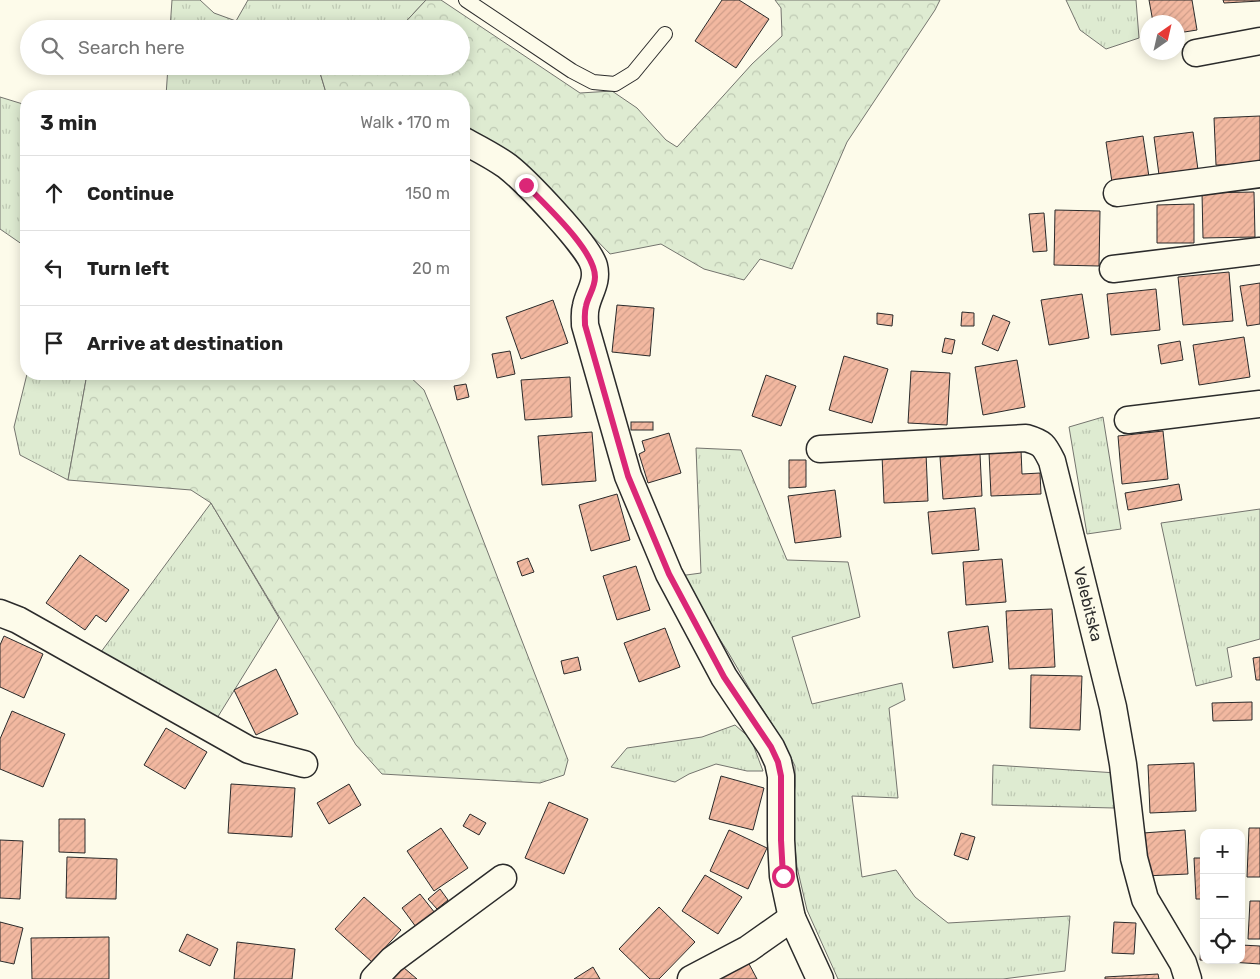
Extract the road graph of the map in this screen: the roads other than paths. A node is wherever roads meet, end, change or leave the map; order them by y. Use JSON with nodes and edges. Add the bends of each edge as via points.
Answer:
{"nodes":[{"id":1,"x":466,"y":0,"type":"edge"},
{"id":2,"x":665,"y":34,"type":"dead end"},
{"id":3,"x":1260,"y":42,"type":"edge"},
{"id":4,"x":1196,"y":53,"type":"dead end"},
{"id":5,"x":470,"y":144,"type":"edge"},
{"id":6,"x":1260,"y":174,"type":"edge"},
{"id":7,"x":1117,"y":193,"type":"dead end"},
{"id":8,"x":1260,"y":251,"type":"edge"},
{"id":9,"x":1113,"y":269,"type":"dead end"},
{"id":10,"x":1260,"y":404,"type":"edge"},
{"id":11,"x":1128,"y":420,"type":"dead end"},
{"id":12,"x":820,"y":449,"type":"dead end"},
{"id":13,"x":0,"y":613,"type":"edge"},
{"id":14,"x":304,"y":764,"type":"dead end"},
{"id":15,"x":503,"y":878,"type":"dead end"},
{"id":16,"x":792,"y":918,"type":"junction"},
{"id":17,"x":374,"y":979,"type":"edge"},
{"id":18,"x":691,"y":979,"type":"edge"},
{"id":19,"x":820,"y":979,"type":"edge"},
{"id":20,"x":1188,"y":979,"type":"edge"}],
"edges":[{"from":1,"to":2,"type":"lane","via":[[572,71],[594,82],[615,84],[632,73]]},
{"from":3,"to":4,"type":"street"},
{"from":5,"to":16,"type":"street","via":[[490,154],[514,173],[569,230],[594,265],[595,277],[586,304],[585,325],[628,476],[669,574],[724,677],[778,762],[783,876]]},
{"from":6,"to":7,"type":"street"},
{"from":8,"to":9,"type":"street"},
{"from":10,"to":11,"type":"street"},
{"from":12,"to":20,"type":"street","name":"Velebitska","via":[[1026,438],[1040,442],[1047,451],[1114,708],[1134,858],[1145,899],[1183,963]]},
{"from":13,"to":14,"type":"street","via":[[18,620],[249,750]]},
{"from":15,"to":17,"type":"street","via":[[392,960]]},
{"from":16,"to":18,"type":"street","via":[[748,949]]},
{"from":16,"to":19,"type":"street"}]}
